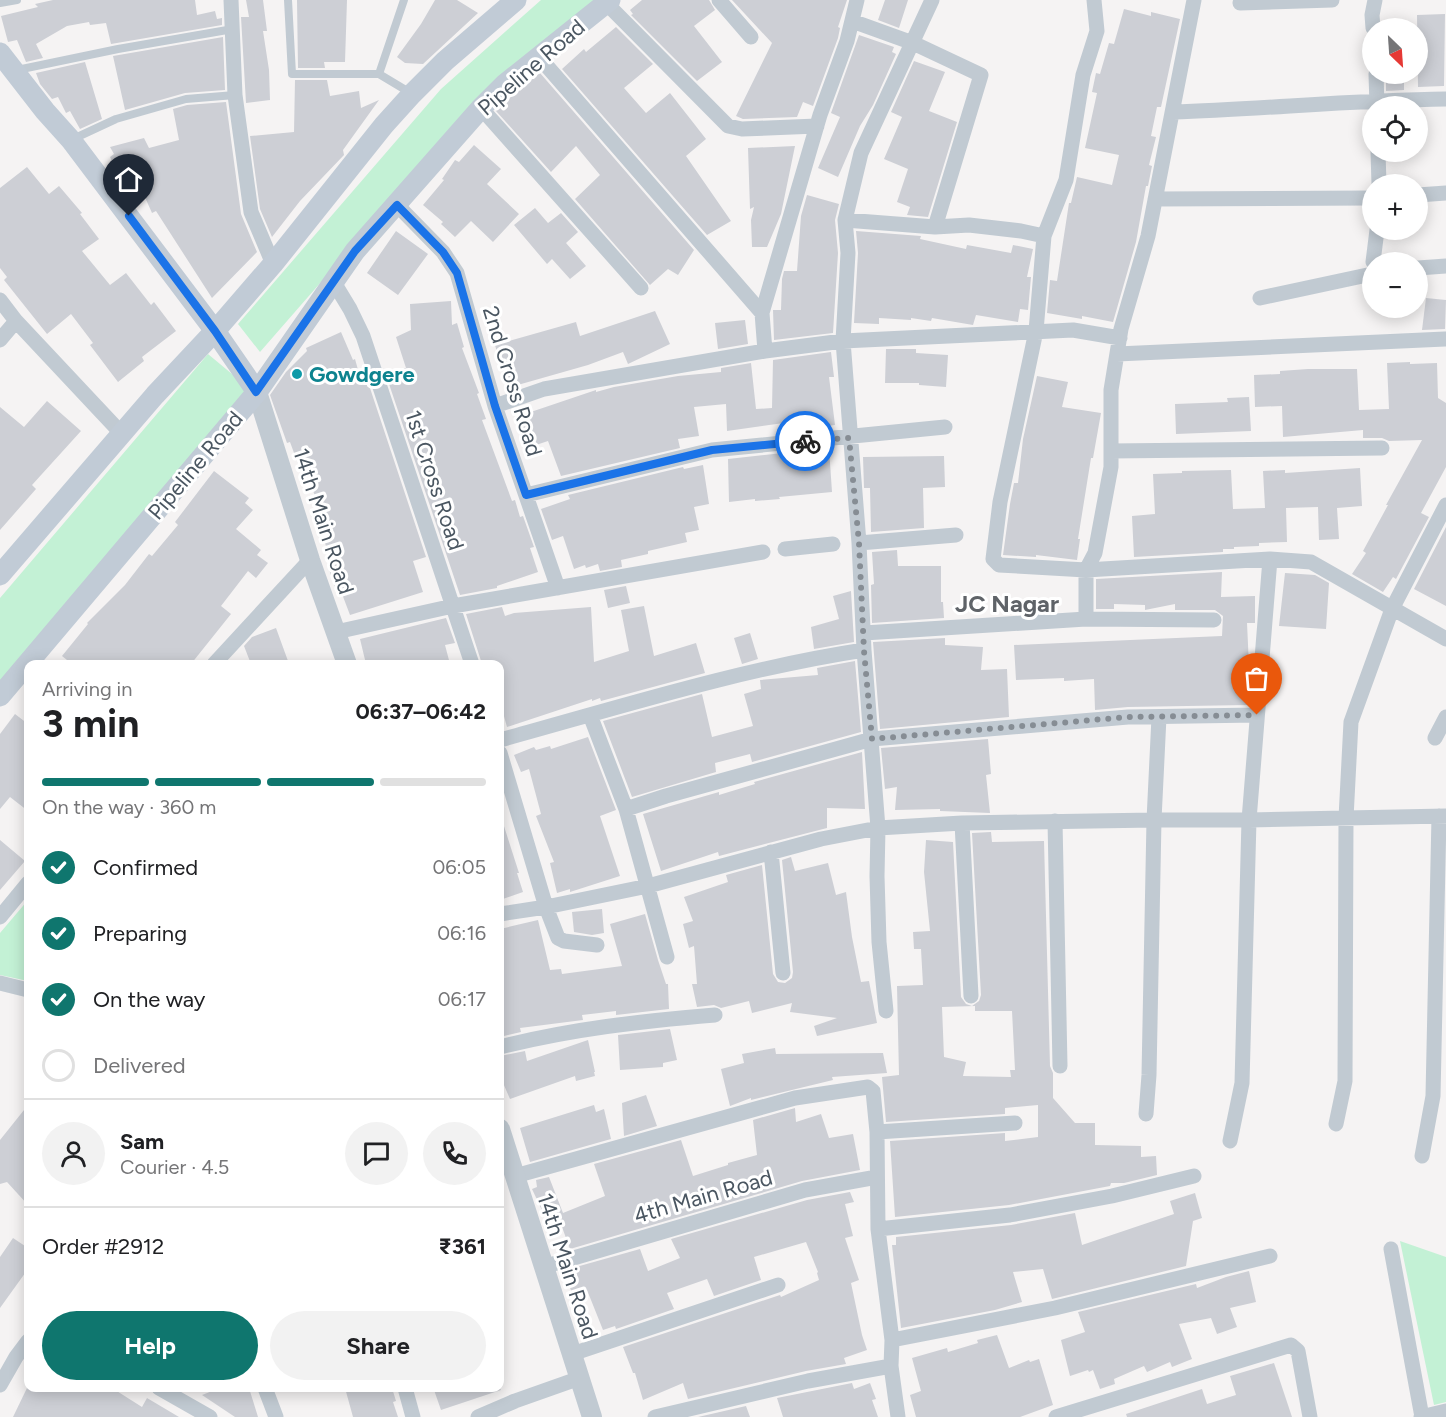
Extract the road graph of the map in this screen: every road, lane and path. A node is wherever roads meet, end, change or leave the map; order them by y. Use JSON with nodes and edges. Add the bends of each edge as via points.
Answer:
{"nodes":[{"id":1,"x":17,"y":0,"type":"edge"},
{"id":2,"x":231,"y":0,"type":"edge"},
{"id":3,"x":288,"y":0,"type":"edge"},
{"id":4,"x":404,"y":0,"type":"edge"},
{"id":5,"x":516,"y":0,"type":"edge"},
{"id":6,"x":719,"y":0,"type":"edge"},
{"id":7,"x":856,"y":0,"type":"edge"},
{"id":8,"x":932,"y":0,"type":"edge"},
{"id":9,"x":1094,"y":0,"type":"edge"},
{"id":10,"x":1194,"y":0,"type":"edge"},
{"id":11,"x":1332,"y":0,"type":"edge"},
{"id":12,"x":1375,"y":0,"type":"edge"},
{"id":13,"x":608,"y":2,"type":"edge"},
{"id":14,"x":0,"y":3,"type":"edge"},
{"id":15,"x":1240,"y":3,"type":"dead end"},
{"id":16,"x":1372,"y":18,"type":"edge"},
{"id":17,"x":852,"y":21,"type":"junction"},
{"id":18,"x":233,"y":29,"type":"junction"},
{"id":19,"x":751,"y":37,"type":"dead end"},
{"id":20,"x":913,"y":43,"type":"junction"},
{"id":21,"x":0,"y":53,"type":"edge"},
{"id":22,"x":539,"y":57,"type":"junction"},
{"id":23,"x":14,"y":71,"type":"junction"},
{"id":24,"x":379,"y":74,"type":"junction"},
{"id":25,"x":412,"y":94,"type":"junction"},
{"id":26,"x":235,"y":95,"type":"junction"},
{"id":27,"x":1446,"y":99,"type":"edge"},
{"id":28,"x":1428,"y":100,"type":"edge"},
{"id":29,"x":1362,"y":104,"type":"edge"},
{"id":30,"x":481,"y":108,"type":"junction"},
{"id":31,"x":1173,"y":112,"type":"junction"},
{"id":32,"x":817,"y":126,"type":"junction"},
{"id":33,"x":71,"y":140,"type":"junction"},
{"id":34,"x":1446,"y":193,"type":"edge"},
{"id":35,"x":1428,"y":194,"type":"edge"},
{"id":36,"x":1362,"y":198,"type":"edge"},
{"id":37,"x":1155,"y":199,"type":"junction"},
{"id":38,"x":397,"y":205,"type":"junction"},
{"id":39,"x":846,"y":220,"type":"junction"},
{"id":40,"x":935,"y":227,"type":"junction"},
{"id":41,"x":1044,"y":236,"type":"junction"},
{"id":42,"x":273,"y":264,"type":"junction"},
{"id":43,"x":1446,"y":266,"type":"edge"},
{"id":44,"x":1428,"y":267,"type":"edge"},
{"id":45,"x":1362,"y":276,"type":"edge"},
{"id":46,"x":333,"y":281,"type":"junction"},
{"id":47,"x":641,"y":288,"type":"dead end"},
{"id":48,"x":1260,"y":298,"type":"dead end"},
{"id":49,"x":0,"y":300,"type":"edge"},
{"id":50,"x":762,"y":313,"type":"junction"},
{"id":51,"x":16,"y":321,"type":"junction"},
{"id":52,"x":215,"y":331,"type":"junction"},
{"id":53,"x":1036,"y":331,"type":"junction"},
{"id":54,"x":1120,"y":338,"type":"junction"},
{"id":55,"x":1446,"y":339,"type":"edge"},
{"id":56,"x":0,"y":340,"type":"edge"},
{"id":57,"x":843,"y":341,"type":"junction"},
{"id":58,"x":765,"y":351,"type":"junction"},
{"id":59,"x":1117,"y":354,"type":"junction"},
{"id":60,"x":256,"y":392,"type":"junction"},
{"id":61,"x":495,"y":406,"type":"junction"},
{"id":62,"x":945,"y":428,"type":"dead end"},
{"id":63,"x":122,"y":434,"type":"junction"},
{"id":64,"x":849,"y":438,"type":"junction"},
{"id":65,"x":1382,"y":448,"type":"dead end"},
{"id":66,"x":1111,"y":451,"type":"junction"},
{"id":67,"x":526,"y":495,"type":"junction"},
{"id":68,"x":1446,"y":505,"type":"edge"},
{"id":69,"x":956,"y":535,"type":"dead end"},
{"id":70,"x":859,"y":543,"type":"junction"},
{"id":71,"x":833,"y":544,"type":"dead end"},
{"id":72,"x":784,"y":549,"type":"dead end"},
{"id":73,"x":763,"y":552,"type":"dead end"},
{"id":74,"x":1270,"y":559,"type":"junction"},
{"id":75,"x":310,"y":560,"type":"junction"},
{"id":76,"x":1086,"y":570,"type":"junction"},
{"id":77,"x":0,"y":575,"type":"edge"},
{"id":78,"x":558,"y":588,"type":"junction"},
{"id":79,"x":453,"y":606,"type":"junction"},
{"id":80,"x":1392,"y":609,"type":"junction"},
{"id":81,"x":1086,"y":619,"type":"junction"},
{"id":82,"x":1214,"y":620,"type":"dead end"},
{"id":83,"x":336,"y":632,"type":"junction"},
{"id":84,"x":864,"y":633,"type":"junction"},
{"id":85,"x":1446,"y":639,"type":"edge"},
{"id":86,"x":864,"y":651,"type":"junction"},
{"id":87,"x":30,"y":660,"type":"edge"},
{"id":88,"x":218,"y":660,"type":"edge"},
{"id":89,"x":346,"y":660,"type":"edge"},
{"id":90,"x":471,"y":660,"type":"edge"},
{"id":91,"x":24,"y":668,"type":"edge"},
{"id":92,"x":0,"y":696,"type":"edge"},
{"id":93,"x":1257,"y":715,"type":"junction"},
{"id":94,"x":590,"y":716,"type":"junction"},
{"id":95,"x":1159,"y":717,"type":"junction"},
{"id":96,"x":1446,"y":717,"type":"edge"},
{"id":97,"x":1435,"y":738,"type":"dead end"},
{"id":98,"x":504,"y":739,"type":"edge"},
{"id":99,"x":872,"y":739,"type":"junction"},
{"id":100,"x":504,"y":766,"type":"edge"},
{"id":101,"x":626,"y":809,"type":"junction"},
{"id":102,"x":1443,"y":816,"type":"edge"},
{"id":103,"x":1346,"y":818,"type":"junction"},
{"id":104,"x":1154,"y":820,"type":"junction"},
{"id":105,"x":1249,"y":820,"type":"junction"},
{"id":106,"x":1055,"y":821,"type":"junction"},
{"id":107,"x":962,"y":823,"type":"junction"},
{"id":108,"x":878,"y":828,"type":"junction"},
{"id":109,"x":771,"y":852,"type":"junction"},
{"id":110,"x":648,"y":886,"type":"junction"},
{"id":111,"x":24,"y":888,"type":"edge"},
{"id":112,"x":546,"y":907,"type":"junction"},
{"id":113,"x":504,"y":913,"type":"edge"},
{"id":114,"x":0,"y":917,"type":"edge"},
{"id":115,"x":597,"y":945,"type":"dead end"},
{"id":116,"x":667,"y":957,"type":"dead end"},
{"id":117,"x":783,"y":973,"type":"dead end"},
{"id":118,"x":0,"y":983,"type":"edge"},
{"id":119,"x":24,"y":989,"type":"edge"},
{"id":120,"x":971,"y":996,"type":"dead end"},
{"id":121,"x":886,"y":1011,"type":"dead end"},
{"id":122,"x":715,"y":1015,"type":"dead end"},
{"id":123,"x":504,"y":1046,"type":"edge"},
{"id":124,"x":1060,"y":1066,"type":"dead end"},
{"id":125,"x":1146,"y":1114,"type":"dead end"},
{"id":126,"x":1015,"y":1124,"type":"dead end"},
{"id":127,"x":1336,"y":1124,"type":"dead end"},
{"id":128,"x":877,"y":1132,"type":"junction"},
{"id":129,"x":1230,"y":1142,"type":"dead end"},
{"id":130,"x":504,"y":1145,"type":"edge"},
{"id":131,"x":1422,"y":1156,"type":"dead end"},
{"id":132,"x":515,"y":1176,"type":"junction"},
{"id":133,"x":1194,"y":1176,"type":"dead end"},
{"id":134,"x":877,"y":1177,"type":"junction"},
{"id":135,"x":878,"y":1229,"type":"junction"},
{"id":136,"x":1391,"y":1249,"type":"dead end"},
{"id":137,"x":1270,"y":1256,"type":"dead end"},
{"id":138,"x":543,"y":1267,"type":"junction"},
{"id":139,"x":778,"y":1285,"type":"dead end"},
{"id":140,"x":892,"y":1340,"type":"junction"},
{"id":141,"x":24,"y":1346,"type":"edge"},
{"id":142,"x":572,"y":1354,"type":"junction"},
{"id":143,"x":891,"y":1366,"type":"junction"},
{"id":144,"x":580,"y":1378,"type":"junction"},
{"id":145,"x":0,"y":1385,"type":"edge"},
{"id":146,"x":166,"y":1392,"type":"edge"},
{"id":147,"x":267,"y":1392,"type":"edge"},
{"id":148,"x":406,"y":1392,"type":"edge"},
{"id":149,"x":1446,"y":1411,"type":"edge"},
{"id":150,"x":210,"y":1417,"type":"edge"},
{"id":151,"x":276,"y":1417,"type":"edge"},
{"id":152,"x":413,"y":1417,"type":"edge"},
{"id":153,"x":478,"y":1417,"type":"edge"},
{"id":154,"x":592,"y":1417,"type":"edge"},
{"id":155,"x":656,"y":1417,"type":"edge"},
{"id":156,"x":898,"y":1417,"type":"edge"},
{"id":157,"x":1056,"y":1417,"type":"edge"},
{"id":158,"x":1310,"y":1417,"type":"edge"},
{"id":159,"x":1422,"y":1417,"type":"edge"}],
"edges":[{"from":1,"to":14,"type":"lane"},
{"from":2,"to":18,"type":"street"},
{"from":3,"to":24,"type":"lane","via":[[292,74]]},
{"from":4,"to":24,"type":"lane"},
{"from":5,"to":25,"type":"main road"},
{"from":6,"to":19,"type":"street"},
{"from":7,"to":17,"type":"street"},
{"from":8,"to":20,"type":"street"},
{"from":9,"to":41,"type":"street","via":[[1097,32],[1083,75],[1066,180]]},
{"from":10,"to":31,"type":"street"},
{"from":11,"to":15,"type":"street"},
{"from":12,"to":16,"type":"street"},
{"from":13,"to":22,"type":"main road","name":"Pipeline Road"},
{"from":13,"to":32,"type":"street","via":[[728,126]]},
{"from":17,"to":20,"type":"street"},
{"from":17,"to":32,"type":"street"},
{"from":18,"to":23,"type":"lane"},
{"from":18,"to":26,"type":"street"},
{"from":20,"to":39,"type":"street","via":[[861,153]]},
{"from":20,"to":40,"type":"street","via":[[981,75]]},
{"from":21,"to":23,"type":"main road"},
{"from":22,"to":30,"type":"main road","name":"Pipeline Road"},
{"from":22,"to":50,"type":"street"},
{"from":23,"to":33,"type":"main road"},
{"from":24,"to":25,"type":"lane"},
{"from":25,"to":42,"type":"main road"},
{"from":26,"to":33,"type":"lane","via":[[186,99],[116,119]]},
{"from":26,"to":42,"type":"street","via":[[251,212]]},
{"from":27,"to":28,"type":"street"},
{"from":29,"to":31,"type":"street"},
{"from":30,"to":38,"type":"main road","name":"Pipeline Road"},
{"from":30,"to":47,"type":"street"},
{"from":31,"to":37,"type":"street"},
{"from":32,"to":50,"type":"street"},
{"from":33,"to":52,"type":"main road"},
{"from":34,"to":35,"type":"street"},
{"from":36,"to":37,"type":"street"},
{"from":37,"to":54,"type":"street"},
{"from":38,"to":46,"type":"main road","name":"Pipeline Road"},
{"from":38,"to":61,"type":"street","name":"2nd Cross Road","via":[[419,225],[454,269]]},
{"from":39,"to":40,"type":"street"},
{"from":39,"to":57,"type":"street"},
{"from":40,"to":41,"type":"street","via":[[969,225]]},
{"from":41,"to":53,"type":"street"},
{"from":42,"to":52,"type":"main road"},
{"from":43,"to":44,"type":"street"},
{"from":45,"to":48,"type":"street"},
{"from":46,"to":60,"type":"main road","name":"Pipeline Road"},
{"from":46,"to":79,"type":"street","name":"1st Cross Road","via":[[363,336]]},
{"from":49,"to":51,"type":"street"},
{"from":50,"to":58,"type":"street"},
{"from":51,"to":56,"type":"street"},
{"from":51,"to":63,"type":"street"},
{"from":52,"to":60,"type":"main road"},
{"from":52,"to":63,"type":"main road"},
{"from":53,"to":54,"type":"street","via":[[1073,330]]},
{"from":53,"to":57,"type":"street"},
{"from":53,"to":76,"type":"street","via":[[1000,502],[993,559],[999,565]]},
{"from":54,"to":59,"type":"street"},
{"from":55,"to":59,"type":"street"},
{"from":57,"to":58,"type":"street"},
{"from":57,"to":64,"type":"street"},
{"from":58,"to":61,"type":"street","via":[[544,389]]},
{"from":59,"to":66,"type":"street","via":[[1111,390]]},
{"from":60,"to":75,"type":"street","name":"14th Main Road"},
{"from":60,"to":87,"type":"main road","name":"Pipeline Road"},
{"from":61,"to":67,"type":"street","name":"2nd Cross Road"},
{"from":62,"to":64,"type":"street"},
{"from":63,"to":77,"type":"main road"},
{"from":64,"to":67,"type":"street","via":[[712,450]]},
{"from":64,"to":70,"type":"street"},
{"from":65,"to":66,"type":"street"},
{"from":66,"to":76,"type":"street","via":[[1095,553]]},
{"from":67,"to":78,"type":"street","name":"2nd Cross Road"},
{"from":68,"to":80,"type":"street"},
{"from":69,"to":70,"type":"street"},
{"from":70,"to":84,"type":"street"},
{"from":71,"to":72,"type":"street"},
{"from":73,"to":78,"type":"street"},
{"from":74,"to":76,"type":"street"},
{"from":74,"to":80,"type":"street","via":[[1311,562]]},
{"from":74,"to":93,"type":"street"},
{"from":75,"to":83,"type":"street","name":"14th Main Road"},
{"from":75,"to":88,"type":"street"},
{"from":76,"to":81,"type":"street"},
{"from":78,"to":79,"type":"street"},
{"from":79,"to":83,"type":"street"},
{"from":79,"to":90,"type":"street","name":"1st Cross Road"},
{"from":80,"to":85,"type":"street"},
{"from":80,"to":103,"type":"street","via":[[1351,722]]},
{"from":81,"to":82,"type":"street"},
{"from":81,"to":84,"type":"street"},
{"from":83,"to":89,"type":"street","name":"14th Main Road"},
{"from":84,"to":86,"type":"street"},
{"from":86,"to":94,"type":"street","via":[[725,680]]},
{"from":86,"to":99,"type":"street"},
{"from":91,"to":92,"type":"main road","name":"Pipeline Road"},
{"from":93,"to":95,"type":"street"},
{"from":93,"to":105,"type":"street"},
{"from":94,"to":98,"type":"street"},
{"from":94,"to":101,"type":"street"},
{"from":95,"to":99,"type":"street"},
{"from":95,"to":104,"type":"street"},
{"from":96,"to":97,"type":"street"},
{"from":99,"to":101,"type":"street"},
{"from":99,"to":108,"type":"street"},
{"from":100,"to":112,"type":"street"},
{"from":101,"to":110,"type":"street"},
{"from":102,"to":103,"type":"street"},
{"from":102,"to":131,"type":"street","via":[[1433,1096]]},
{"from":103,"to":105,"type":"street"},
{"from":103,"to":127,"type":"street","via":[[1345,1081]]},
{"from":104,"to":105,"type":"street"},
{"from":104,"to":106,"type":"street"},
{"from":104,"to":125,"type":"street"},
{"from":105,"to":129,"type":"street","via":[[1242,1083]]},
{"from":106,"to":107,"type":"street"},
{"from":106,"to":124,"type":"street"},
{"from":107,"to":108,"type":"street"},
{"from":107,"to":120,"type":"street"},
{"from":108,"to":109,"type":"street"},
{"from":108,"to":121,"type":"street","via":[[879,931]]},
{"from":109,"to":110,"type":"street"},
{"from":109,"to":117,"type":"street"},
{"from":110,"to":112,"type":"street"},
{"from":110,"to":116,"type":"street"},
{"from":111,"to":114,"type":"street"},
{"from":112,"to":113,"type":"street"},
{"from":112,"to":115,"type":"street","via":[[558,938]]},
{"from":118,"to":119,"type":"street"},
{"from":122,"to":123,"type":"street","via":[[634,1022]]},
{"from":126,"to":128,"type":"street"},
{"from":128,"to":132,"type":"street","via":[[873,1091],[868,1087],[795,1098]]},
{"from":128,"to":134,"type":"street"},
{"from":130,"to":132,"type":"street","name":"14th Main Road"},
{"from":132,"to":138,"type":"street","name":"14th Main Road"},
{"from":133,"to":135,"type":"street","via":[[1010,1215]]},
{"from":134,"to":135,"type":"street"},
{"from":134,"to":138,"type":"street","name":"4th Main Road","via":[[806,1190]]},
{"from":135,"to":140,"type":"street"},
{"from":136,"to":159,"type":"street"},
{"from":137,"to":140,"type":"street","via":[[1055,1308]]},
{"from":138,"to":142,"type":"street","name":"14th Main Road"},
{"from":139,"to":142,"type":"street"},
{"from":140,"to":143,"type":"street"},
{"from":141,"to":145,"type":"street"},
{"from":142,"to":144,"type":"street","name":"14th Main Road"},
{"from":143,"to":155,"type":"street"},
{"from":143,"to":156,"type":"street"},
{"from":144,"to":153,"type":"street"},
{"from":144,"to":154,"type":"street","name":"14th Main Road"},
{"from":146,"to":150,"type":"street"},
{"from":147,"to":151,"type":"street"},
{"from":148,"to":152,"type":"street"},
{"from":149,"to":159,"type":"street"},
{"from":157,"to":158,"type":"street","via":[[1291,1345],[1298,1351]]}]}
